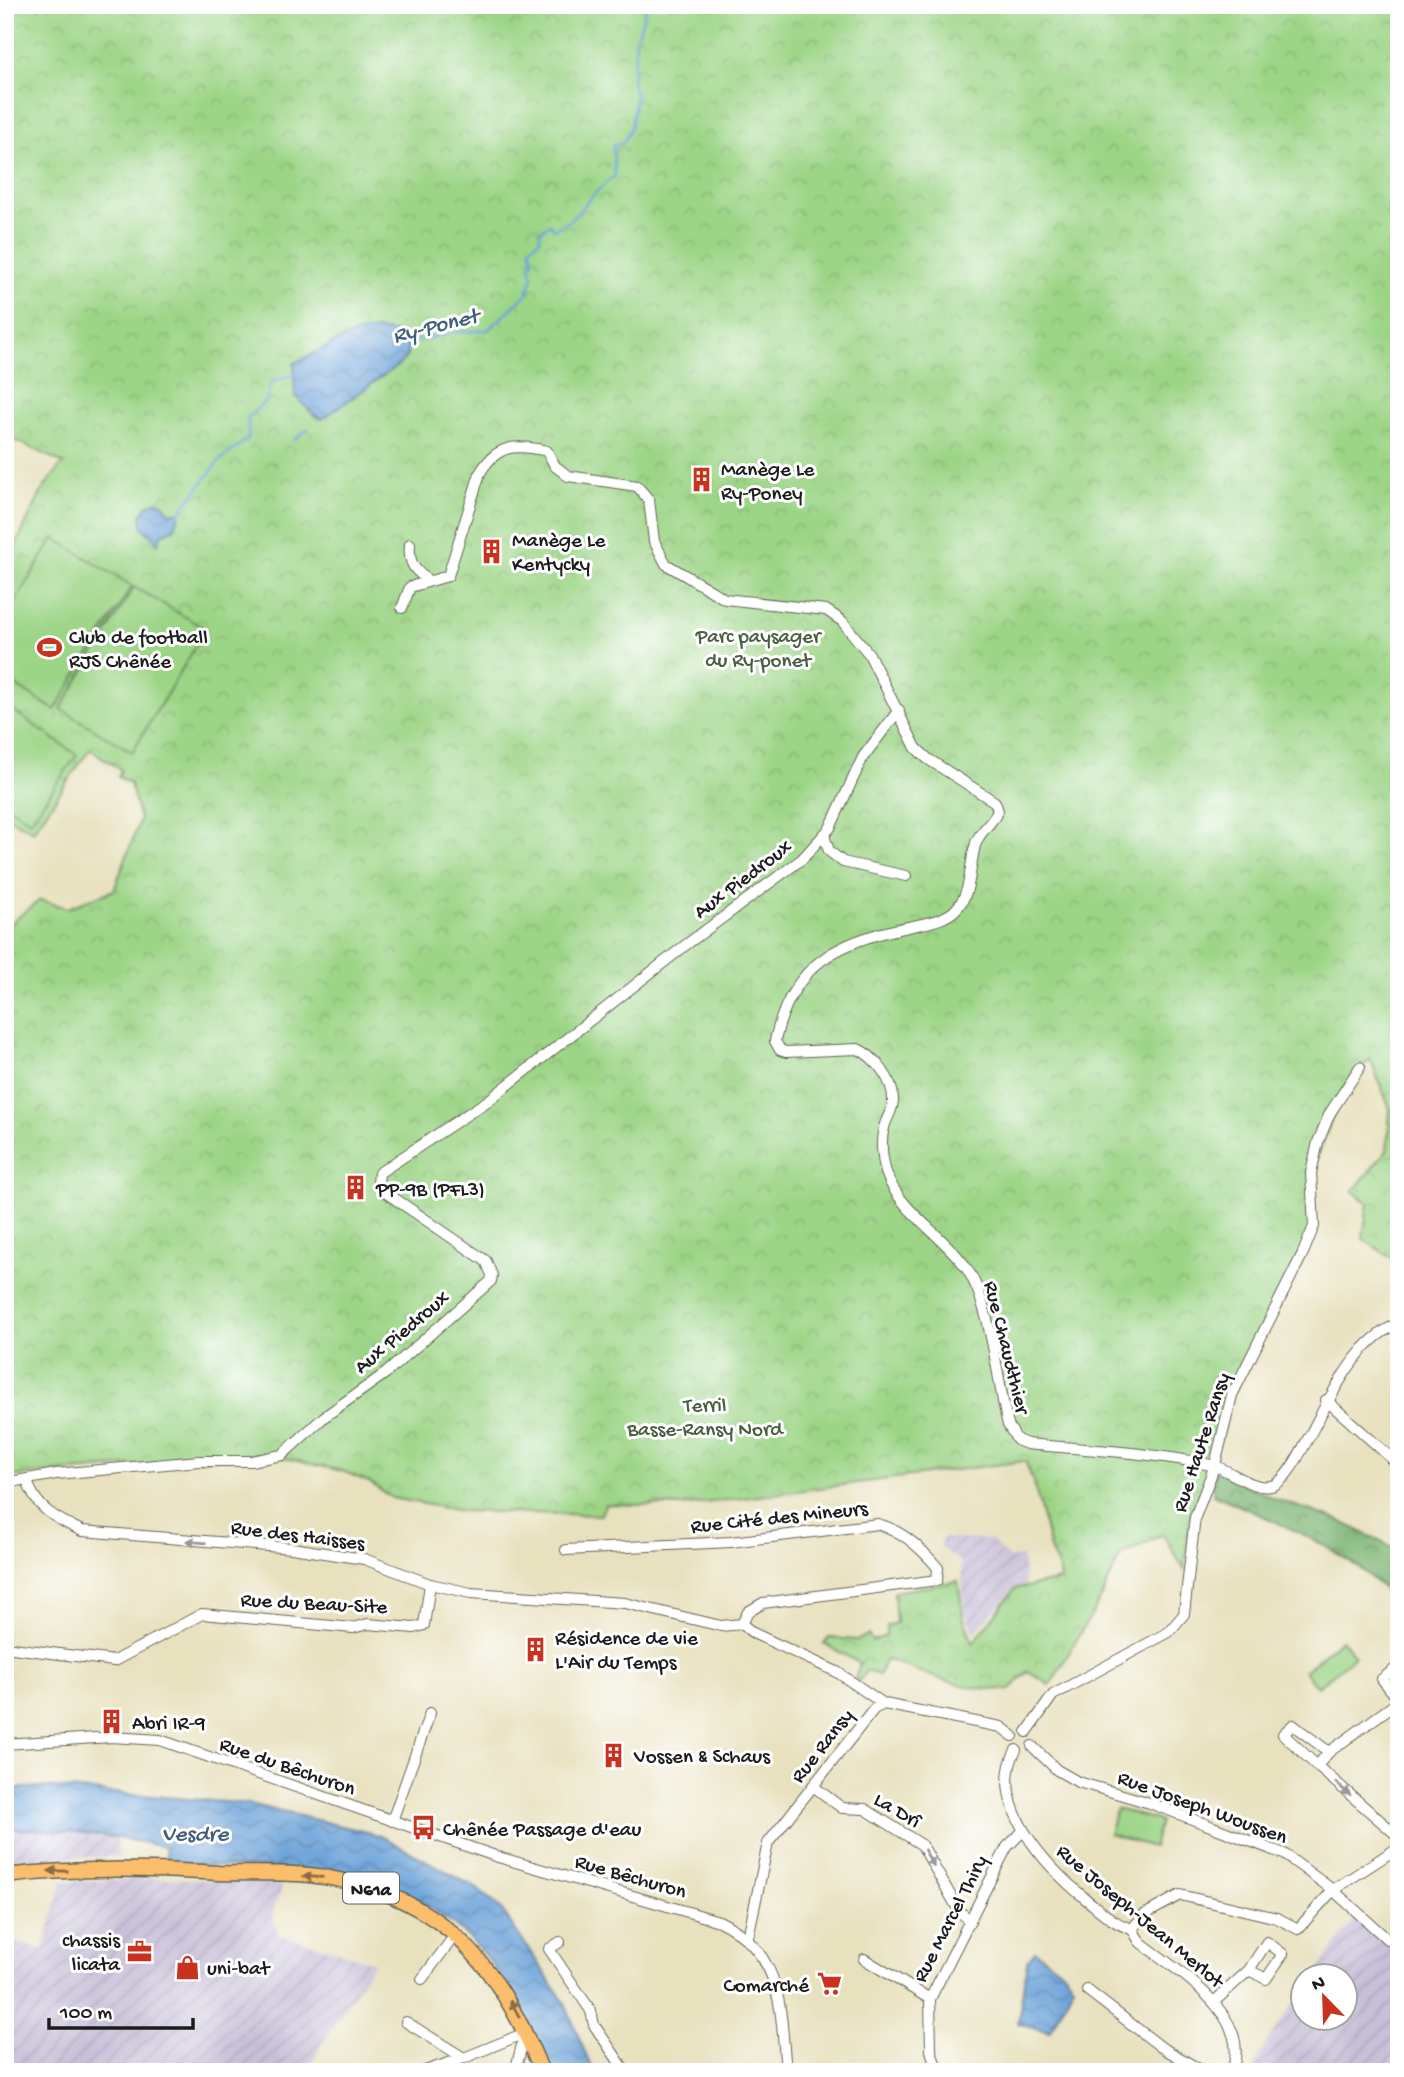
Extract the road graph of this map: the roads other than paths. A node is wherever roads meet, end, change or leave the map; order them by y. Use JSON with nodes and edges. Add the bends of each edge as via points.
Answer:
{"nodes":[{"id":1,"x":410,"y":544,"type":"dead end"},
{"id":2,"x":429,"y":581,"type":"junction"},
{"id":3,"x":402,"y":608,"type":"dead end"},
{"id":4,"x":899,"y":710,"type":"junction"},
{"id":5,"x":824,"y":835,"type":"junction"},
{"id":6,"x":906,"y":876,"type":"dead end"},
{"id":7,"x":1360,"y":1067,"type":"dead end"},
{"id":8,"x":1399,"y":1324,"type":"edge"},
{"id":9,"x":1326,"y":1400,"type":"junction"},
{"id":10,"x":1214,"y":1465,"type":"junction"},
{"id":11,"x":1399,"y":1465,"type":"edge"},
{"id":12,"x":27,"y":1480,"type":"junction"},
{"id":13,"x":5,"y":1483,"type":"edge"},
{"id":14,"x":566,"y":1550,"type":"dead end"},
{"id":15,"x":430,"y":1584,"type":"junction"},
{"id":16,"x":742,"y":1624,"type":"junction"},
{"id":17,"x":5,"y":1647,"type":"edge"},
{"id":18,"x":1399,"y":1666,"type":"edge"},
{"id":19,"x":1398,"y":1700,"type":"edge"},
{"id":20,"x":884,"y":1704,"type":"junction"},
{"id":21,"x":430,"y":1713,"type":"dead end"},
{"id":22,"x":1027,"y":1732,"type":"junction"},
{"id":23,"x":1013,"y":1736,"type":"junction"},
{"id":24,"x":5,"y":1737,"type":"edge"},
{"id":25,"x":19,"y":1742,"type":"junction"},
{"id":26,"x":5,"y":1744,"type":"edge"},
{"id":27,"x":1032,"y":1746,"type":"junction"},
{"id":28,"x":1016,"y":1750,"type":"junction"},
{"id":29,"x":1329,"y":1752,"type":"junction"},
{"id":30,"x":1317,"y":1766,"type":"junction"},
{"id":31,"x":813,"y":1786,"type":"junction"},
{"id":32,"x":392,"y":1821,"type":"junction"},
{"id":33,"x":1023,"y":1831,"type":"junction"},
{"id":34,"x":1399,"y":1837,"type":"edge"},
{"id":35,"x":1399,"y":1847,"type":"edge"},
{"id":36,"x":501,"y":1858,"type":"joint"},
{"id":37,"x":5,"y":1876,"type":"edge"},
{"id":38,"x":1333,"y":1890,"type":"junction"},
{"id":39,"x":970,"y":1922,"type":"junction"},
{"id":40,"x":1132,"y":1929,"type":"junction"},
{"id":41,"x":455,"y":1935,"type":"junction"},
{"id":42,"x":748,"y":1937,"type":"junction"},
{"id":43,"x":1387,"y":1939,"type":"dead end"},
{"id":44,"x":559,"y":1941,"type":"dead end"},
{"id":45,"x":864,"y":1959,"type":"dead end"},
{"id":46,"x":1249,"y":1970,"type":"dead end"},
{"id":47,"x":422,"y":1979,"type":"dead end"},
{"id":48,"x":1087,"y":1990,"type":"dead end"},
{"id":49,"x":930,"y":1999,"type":"junction"},
{"id":50,"x":1215,"y":2001,"type":"junction"},
{"id":51,"x":406,"y":2022,"type":"dead end"},
{"id":52,"x":525,"y":2033,"type":"junction"},
{"id":53,"x":464,"y":2058,"type":"junction"},
{"id":54,"x":422,"y":2072,"type":"edge"},
{"id":55,"x":515,"y":2072,"type":"edge"},
{"id":56,"x":542,"y":2072,"type":"edge"},
{"id":57,"x":626,"y":2072,"type":"edge"},
{"id":58,"x":786,"y":2072,"type":"edge"},
{"id":59,"x":938,"y":2072,"type":"edge"},
{"id":60,"x":1204,"y":2072,"type":"edge"},
{"id":61,"x":1231,"y":2072,"type":"edge"}],
"edges":[{"from":1,"to":2,"type":"street","via":[[408,559]]},
{"from":2,"to":3,"type":"street","via":[[410,587]]},
{"from":2,"to":4,"type":"street","via":[[448,576],[489,458],[509,447],[547,451],[555,466],[568,476],[637,486],[649,500],[654,541],[666,564],[725,599],[826,610],[842,621],[869,653]]},
{"from":4,"to":5,"type":"street","name":"Aux Piedroux","via":[[863,757]]},
{"from":4,"to":10,"type":"street","name":"Rue Chaudthier","via":[[911,740],[928,759],[990,797],[997,806],[996,815],[975,845],[958,908],[942,918],[831,951],[796,989],[775,1041],[786,1052],[858,1048],[887,1079],[894,1102],[884,1128],[886,1173],[972,1277],[1007,1425],[1017,1440]]},
{"from":5,"to":6,"type":"street","via":[[829,851],[844,862]]},
{"from":5,"to":12,"type":"street","name":"Aux Piedroux","via":[[802,859],[489,1100],[379,1173],[378,1183],[385,1192],[486,1261],[492,1278],[386,1373],[324,1417],[282,1455]]},
{"from":7,"to":10,"type":"street","name":"Rue Haute Ransy","via":[[1330,1113],[1318,1142],[1311,1173],[1314,1226],[1231,1395]]},
{"from":8,"to":9,"type":"street","via":[[1367,1346]]},
{"from":9,"to":10,"type":"street","via":[[1290,1473],[1275,1485],[1258,1485]]},
{"from":9,"to":11,"type":"street"},
{"from":10,"to":22,"type":"street","name":"Rue Haute Ransy","via":[[1195,1517],[1186,1602],[1178,1624],[1056,1692]]},
{"from":12,"to":13,"type":"street"},
{"from":15,"to":12,"type":"street","name":"Rue des Haisses","one_way":true,"via":[[364,1559],[292,1548],[82,1531],[40,1506]]},
{"from":14,"to":16,"type":"street","name":"Rue Cité des Mineurs","via":[[731,1542],[878,1524],[916,1546],[938,1568],[937,1580],[763,1604],[748,1612]]},
{"from":15,"to":16,"type":"street","name":"Rue des Haisses","via":[[471,1593],[625,1603],[721,1626]]},
{"from":15,"to":17,"type":"street","name":"Rue du Beau-Site","via":[[424,1625],[414,1628],[368,1624],[353,1628],[202,1614],[114,1661]]},
{"from":16,"to":20,"type":"street","via":[[837,1672]]},
{"from":18,"to":19,"type":"street","via":[[1382,1679]]},
{"from":19,"to":29,"type":"street"},
{"from":20,"to":23,"type":"street","name":"Rue Ransy","via":[[1001,1727]]},
{"from":20,"to":31,"type":"street","name":"Rue Ransy","via":[[874,1709]]},
{"from":21,"to":32,"type":"street"},
{"from":22,"to":23,"type":"street"},
{"from":22,"to":27,"type":"street"},
{"from":23,"to":28,"type":"street"},
{"from":24,"to":25,"type":"street"},
{"from":25,"to":26,"type":"street","name":"Rue du Bêchuron"},
{"from":25,"to":32,"type":"street","name":"Rue du Bêchuron","via":[[160,1740]]},
{"from":27,"to":28,"type":"street"},
{"from":27,"to":38,"type":"street","name":"Rue Joseph Woussen","via":[[1071,1779],[1249,1839],[1284,1854]]},
{"from":28,"to":33,"type":"street","name":"Rue Joseph-Jean Merlot","via":[[1008,1780]]},
{"from":29,"to":30,"type":"street"},
{"from":29,"to":30,"type":"street","via":[[1293,1725],[1287,1728],[1283,1734]]},
{"from":30,"to":34,"type":"street","one_way":true},
{"from":31,"to":39,"type":"street","name":"La Drî","one_way":true,"via":[[842,1808],[865,1809],[922,1845]]},
{"from":31,"to":42,"type":"street","name":"Rue Ransy","via":[[768,1843]]},
{"from":32,"to":36,"type":"street","name":"Rue du Bêchuron"},
{"from":33,"to":39,"type":"street","name":"Rue Marcel Thiry","via":[[1007,1847]]},
{"from":33,"to":40,"type":"street","name":"Rue Joseph-Jean Merlot","via":[[1066,1883],[1119,1925]]},
{"from":35,"to":38,"type":"street"},
{"from":36,"to":42,"type":"street","name":"Rue Bêchuron","via":[[719,1921]]},
{"from":41,"to":37,"type":"main road","number":"N61a","one_way":true,"via":[[410,1904],[327,1877],[165,1870],[47,1870]]},
{"from":38,"to":40,"type":"street","via":[[1298,1929],[1278,1918],[1180,1895],[1144,1915]]},
{"from":38,"to":43,"type":"street","name":"Rue Joseph Woussen"},
{"from":39,"to":49,"type":"street","name":"Rue Marcel Thiry"},
{"from":40,"to":50,"type":"street","name":"Rue Joseph-Jean Merlot","via":[[1140,1942]]},
{"from":41,"to":47,"type":"street"},
{"from":52,"to":41,"type":"main road","number":"N61a","one_way":true,"via":[[485,1963]]},
{"from":42,"to":58,"type":"street","via":[[775,1982]]},
{"from":44,"to":57,"type":"street","via":[[550,1949],[555,1960]]},
{"from":45,"to":49,"type":"street"},
{"from":46,"to":50,"type":"street"},
{"from":48,"to":60,"type":"street","via":[[1161,2047]]},
{"from":49,"to":59,"type":"street","name":"Rue Marcel Thiry","via":[[931,2051]]},
{"from":50,"to":61,"type":"street","name":"Rue Joseph-Jean Merlot","via":[[1236,2043]]},
{"from":51,"to":53,"type":"street"},
{"from":52,"to":53,"type":"street"},
{"from":52,"to":55,"type":"street"},
{"from":52,"to":56,"type":"main road","number":"N61a"},
{"from":53,"to":54,"type":"street"}]}
